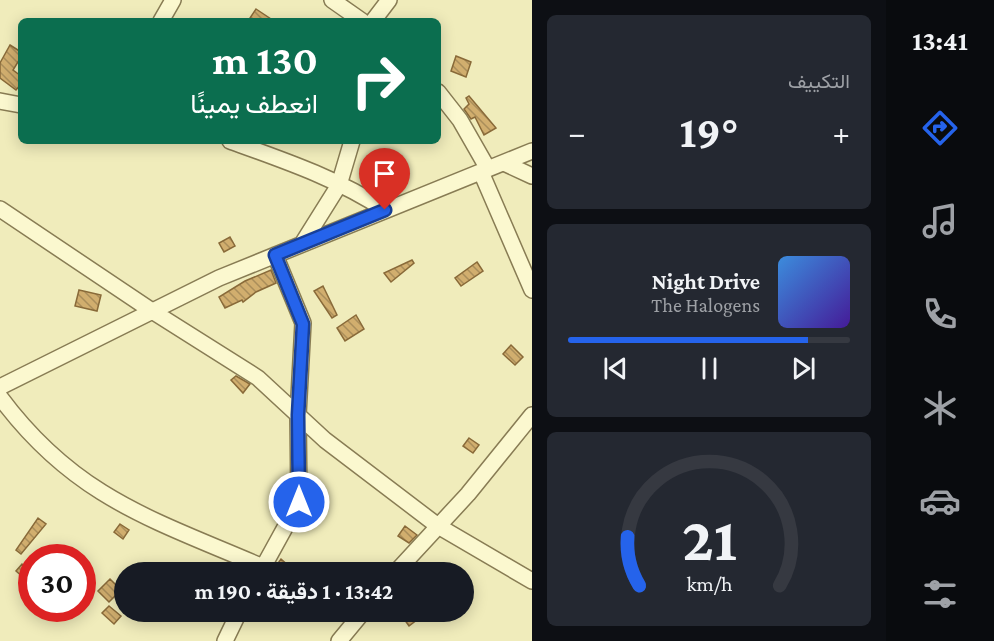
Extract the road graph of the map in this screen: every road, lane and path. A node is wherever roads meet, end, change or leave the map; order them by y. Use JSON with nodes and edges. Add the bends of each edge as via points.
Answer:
{"nodes":[{"id":1,"x":173,"y":0,"type":"edge"},
{"id":2,"x":332,"y":0,"type":"edge"},
{"id":3,"x":389,"y":0,"type":"edge"},
{"id":4,"x":163,"y":18,"type":"edge"},
{"id":5,"x":358,"y":18,"type":"edge"},
{"id":6,"x":375,"y":18,"type":"edge"},
{"id":7,"x":441,"y":96,"type":"edge"},
{"id":8,"x":0,"y":101,"type":"edge"},
{"id":9,"x":18,"y":104,"type":"edge"},
{"id":10,"x":239,"y":144,"type":"edge"},
{"id":11,"x":351,"y":144,"type":"edge"},
{"id":12,"x":532,"y":151,"type":"edge"},
{"id":13,"x":504,"y":162,"type":"junction"},
{"id":14,"x":485,"y":171,"type":"junction"},
{"id":15,"x":532,"y":176,"type":"edge"},
{"id":16,"x":339,"y":185,"type":"junction"},
{"id":17,"x":0,"y":208,"type":"edge"},
{"id":18,"x":385,"y":210,"type":"junction"},
{"id":19,"x":302,"y":244,"type":"junction"},
{"id":20,"x":275,"y":255,"type":"junction"},
{"id":21,"x":532,"y":290,"type":"edge"},
{"id":22,"x":152,"y":311,"type":"junction"},
{"id":23,"x":0,"y":387,"type":"edge"},
{"id":24,"x":0,"y":397,"type":"edge"},
{"id":25,"x":298,"y":415,"type":"junction"},
{"id":26,"x":532,"y":416,"type":"edge"},
{"id":27,"x":438,"y":526,"type":"junction"},
{"id":28,"x":244,"y":562,"type":"edge"},
{"id":29,"x":266,"y":562,"type":"edge"},
{"id":30,"x":405,"y":562,"type":"edge"},
{"id":31,"x":532,"y":581,"type":"edge"},
{"id":32,"x":234,"y":622,"type":"edge"},
{"id":33,"x":355,"y":622,"type":"edge"},
{"id":34,"x":225,"y":641,"type":"edge"},
{"id":35,"x":339,"y":641,"type":"edge"}],
"edges":[{"from":1,"to":4,"type":"street"},
{"from":2,"to":5,"type":"street"},
{"from":3,"to":6,"type":"street"},
{"from":7,"to":14,"type":"street","via":[[460,120]]},
{"from":8,"to":9,"type":"street"},
{"from":10,"to":16,"type":"street"},
{"from":11,"to":16,"type":"street"},
{"from":12,"to":13,"type":"street"},
{"from":13,"to":14,"type":"street"},
{"from":13,"to":15,"type":"street"},
{"from":14,"to":18,"type":"street"},
{"from":14,"to":21,"type":"street"},
{"from":16,"to":18,"type":"street"},
{"from":16,"to":19,"type":"street"},
{"from":17,"to":22,"type":"street"},
{"from":18,"to":19,"type":"street"},
{"from":19,"to":20,"type":"street"},
{"from":20,"to":22,"type":"street"},
{"from":20,"to":25,"type":"street","via":[[303,324]]},
{"from":22,"to":23,"type":"street"},
{"from":22,"to":25,"type":"street","via":[[258,378]]},
{"from":24,"to":28,"type":"street","via":[[20,424],[66,469],[113,502]]},
{"from":25,"to":27,"type":"street"},
{"from":25,"to":29,"type":"street","via":[[299,502]]},
{"from":26,"to":27,"type":"street"},
{"from":27,"to":30,"type":"street"},
{"from":27,"to":31,"type":"street"},
{"from":32,"to":34,"type":"street"},
{"from":33,"to":35,"type":"street"}]}
